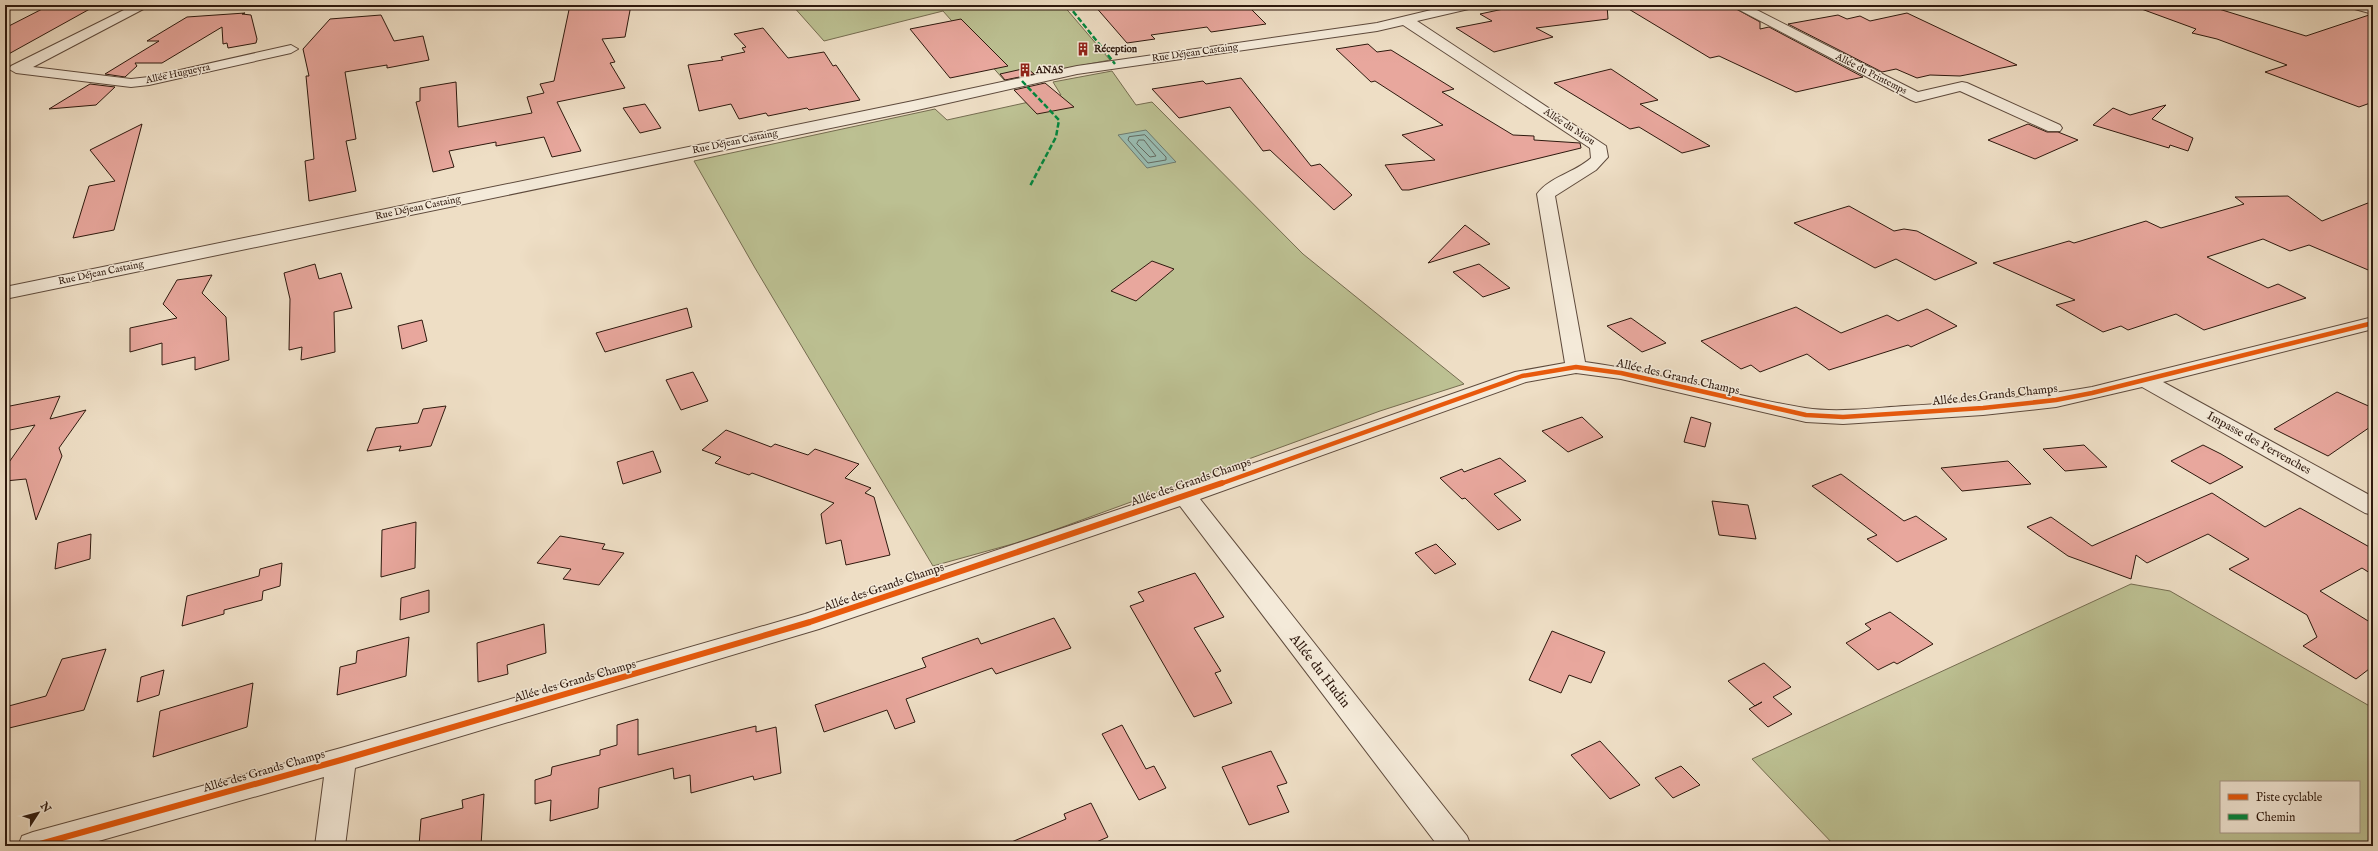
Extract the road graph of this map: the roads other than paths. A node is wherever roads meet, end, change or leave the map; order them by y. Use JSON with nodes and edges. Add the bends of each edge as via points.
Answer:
{"nodes":[{"id":1,"x":144,"y":5,"type":"edge"},
{"id":2,"x":1468,"y":5,"type":"edge"},
{"id":3,"x":1737,"y":5,"type":"edge"},
{"id":4,"x":2356,"y":5,"type":"edge"},
{"id":5,"x":2373,"y":10,"type":"edge"},
{"id":6,"x":1407,"y":21,"type":"junction"},
{"id":7,"x":291,"y":49,"type":"dead end"},
{"id":8,"x":10,"y":71,"type":"edge"},
{"id":9,"x":2054,"y":128,"type":"dead end"},
{"id":10,"x":5,"y":292,"type":"edge"},
{"id":11,"x":2373,"y":323,"type":"edge"},
{"id":12,"x":1576,"y":367,"type":"junction"},
{"id":13,"x":2145,"y":380,"type":"junction"},
{"id":14,"x":1185,"y":496,"type":"junction"},
{"id":15,"x":2373,"y":507,"type":"edge"},
{"id":16,"x":341,"y":760,"type":"junction"},
{"id":17,"x":33,"y":846,"type":"edge"},
{"id":18,"x":330,"y":846,"type":"edge"},
{"id":19,"x":1456,"y":846,"type":"edge"}],
"edges":[{"from":1,"to":8,"type":"street"},
{"from":2,"to":6,"type":"street","name":"Rue Déjean Castaing"},
{"from":3,"to":9,"type":"street","name":"Allée du Printemps","via":[[1916,97],[1962,86]]},
{"from":4,"to":5,"type":"street"},
{"from":6,"to":10,"type":"street","name":"Rue Déjean Castaing","via":[[1321,36],[1077,70]]},
{"from":6,"to":12,"type":"street","name":"Allée du Miou","via":[[1598,146],[1600,154],[1595,163],[1559,183],[1546,194]]},
{"from":7,"to":8,"type":"street","name":"Allée Hugueyra","via":[[131,83]]},
{"from":11,"to":13,"type":"street","name":"Allée des Grands Champs"},
{"from":12,"to":13,"type":"street","name":"Allée des Grands Champs","via":[[1621,373],[1806,415],[1843,417],[1983,408],[2056,400]]},
{"from":12,"to":14,"type":"street","name":"Allée des Grands Champs","via":[[1522,376]]},
{"from":13,"to":15,"type":"street","name":"Impasse des Pervenches"},
{"from":14,"to":16,"type":"street","name":"Allée des Grands Champs","via":[[810,622]]},
{"from":14,"to":19,"type":"street","name":"Allée du Hudin"},
{"from":16,"to":17,"type":"street","name":"Allée des Grands Champs"},
{"from":16,"to":18,"type":"street"}]}
